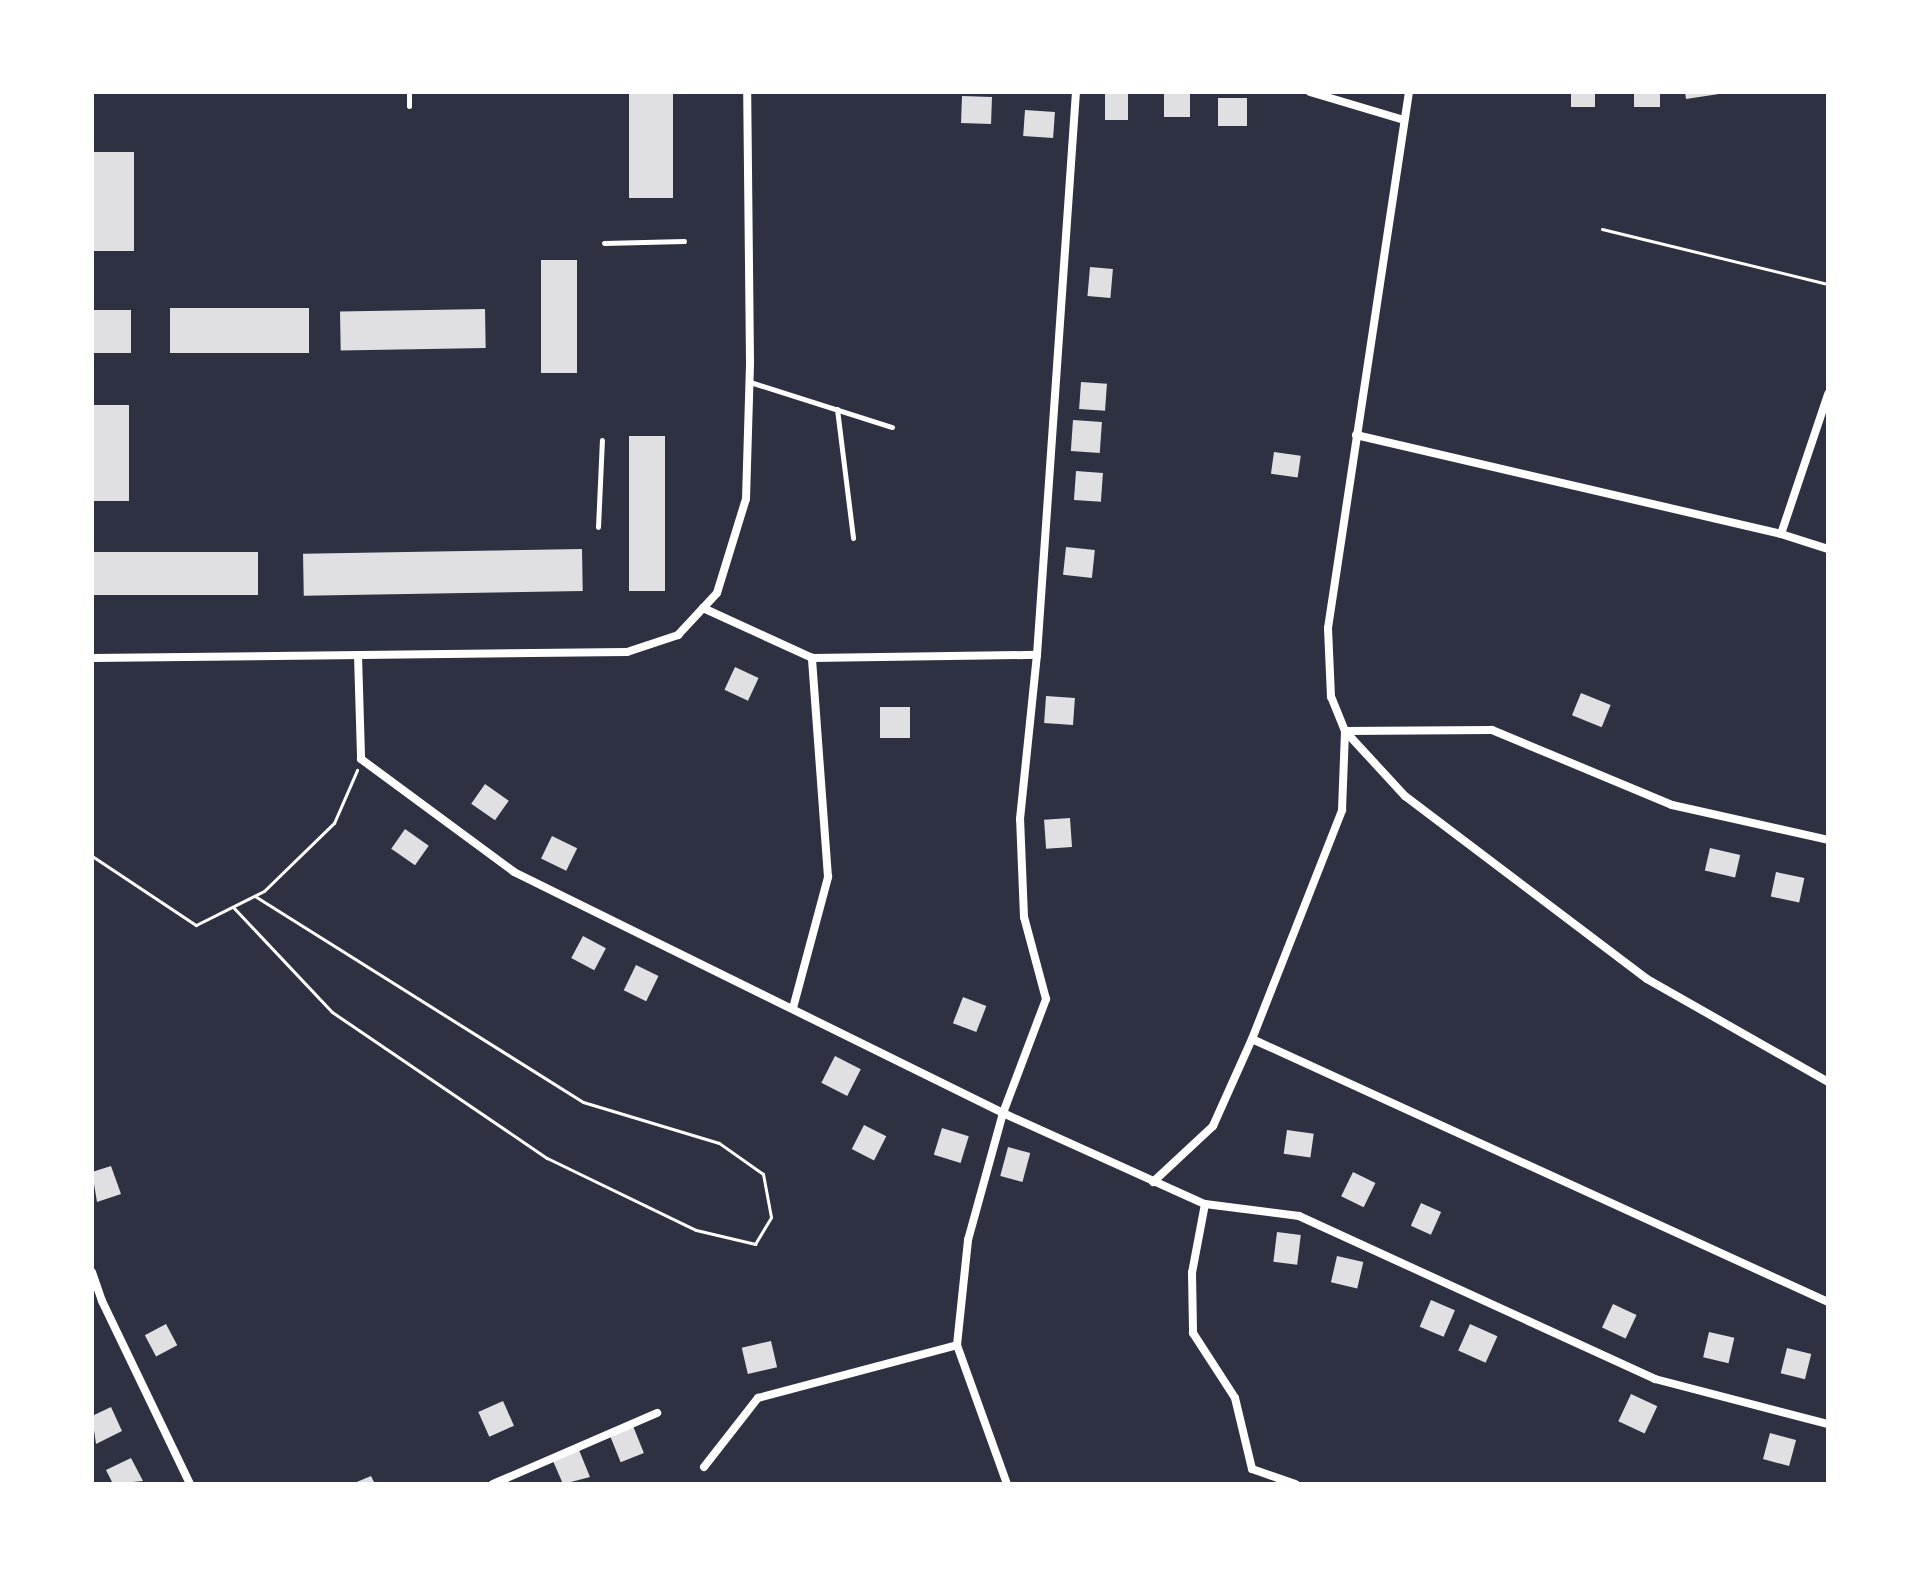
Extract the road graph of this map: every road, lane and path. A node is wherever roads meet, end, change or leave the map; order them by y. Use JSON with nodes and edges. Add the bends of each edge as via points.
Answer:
{"nodes":[{"id":1,"x":409,"y":92,"type":"edge"},
{"id":2,"x":747,"y":92,"type":"edge"},
{"id":3,"x":1076,"y":92,"type":"edge"},
{"id":4,"x":1310,"y":92,"type":"edge"},
{"id":5,"x":1409,"y":92,"type":"edge"},
{"id":6,"x":409,"y":106,"type":"dead end"},
{"id":7,"x":1404,"y":120,"type":"junction"},
{"id":8,"x":1602,"y":229,"type":"dead end"},
{"id":9,"x":684,"y":241,"type":"dead end"},
{"id":10,"x":604,"y":243,"type":"dead end"},
{"id":11,"x":1828,"y":284,"type":"edge"},
{"id":12,"x":750,"y":382,"type":"junction"},
{"id":13,"x":1828,"y":394,"type":"edge"},
{"id":14,"x":837,"y":409,"type":"junction"},
{"id":15,"x":892,"y":427,"type":"dead end"},
{"id":16,"x":1356,"y":435,"type":"junction"},
{"id":17,"x":602,"y":440,"type":"dead end"},
{"id":18,"x":598,"y":527,"type":"dead end"},
{"id":19,"x":1781,"y":534,"type":"junction"},
{"id":20,"x":853,"y":538,"type":"dead end"},
{"id":21,"x":1828,"y":549,"type":"edge"},
{"id":22,"x":703,"y":608,"type":"junction"},
{"id":23,"x":358,"y":655,"type":"junction"},
{"id":24,"x":1037,"y":655,"type":"junction"},
{"id":25,"x":92,"y":658,"type":"edge"},
{"id":26,"x":812,"y":658,"type":"junction"},
{"id":27,"x":1345,"y":731,"type":"junction"},
{"id":28,"x":361,"y":759,"type":"junction"},
{"id":29,"x":1828,"y":840,"type":"edge"},
{"id":30,"x":92,"y":856,"type":"edge"},
{"id":31,"x":255,"y":896,"type":"junction"},
{"id":32,"x":233,"y":907,"type":"junction"},
{"id":33,"x":793,"y":1008,"type":"junction"},
{"id":34,"x":1252,"y":1039,"type":"junction"},
{"id":35,"x":1828,"y":1082,"type":"edge"},
{"id":36,"x":1003,"y":1113,"type":"junction"},
{"id":37,"x":1153,"y":1182,"type":"junction"},
{"id":38,"x":1205,"y":1204,"type":"junction"},
{"id":39,"x":92,"y":1272,"type":"edge"},
{"id":40,"x":1828,"y":1302,"type":"edge"},
{"id":41,"x":957,"y":1345,"type":"junction"},
{"id":42,"x":657,"y":1413,"type":"dead end"},
{"id":43,"x":1828,"y":1424,"type":"edge"},
{"id":44,"x":704,"y":1467,"type":"dead end"},
{"id":45,"x":190,"y":1484,"type":"edge"},
{"id":46,"x":493,"y":1484,"type":"edge"},
{"id":47,"x":1007,"y":1484,"type":"edge"},
{"id":48,"x":1295,"y":1484,"type":"edge"}],
"edges":[{"from":1,"to":6,"type":"lane"},
{"from":2,"to":12,"type":"street"},
{"from":3,"to":24,"type":"street"},
{"from":4,"to":7,"type":"street"},
{"from":5,"to":7,"type":"street"},
{"from":7,"to":16,"type":"street"},
{"from":8,"to":11,"type":"path"},
{"from":9,"to":10,"type":"lane"},
{"from":12,"to":14,"type":"lane"},
{"from":12,"to":22,"type":"street","via":[[746,499],[717,593]]},
{"from":13,"to":19,"type":"street"},
{"from":14,"to":15,"type":"lane"},
{"from":14,"to":20,"type":"lane"},
{"from":16,"to":19,"type":"street"},
{"from":16,"to":27,"type":"street","via":[[1328,628],[1331,697]]},
{"from":17,"to":18,"type":"lane"},
{"from":19,"to":21,"type":"street"},
{"from":22,"to":23,"type":"street","via":[[678,635],[627,652]]},
{"from":22,"to":26,"type":"street"},
{"from":23,"to":25,"type":"street"},
{"from":23,"to":28,"type":"street"},
{"from":24,"to":26,"type":"street"},
{"from":24,"to":36,"type":"street","via":[[1020,819],[1024,917],[1046,999]]},
{"from":26,"to":33,"type":"street","via":[[828,877]]},
{"from":27,"to":29,"type":"street","via":[[1492,730],[1672,805]]},
{"from":27,"to":34,"type":"street","via":[[1342,810]]},
{"from":27,"to":35,"type":"street","via":[[1405,796],[1647,979]]},
{"from":28,"to":31,"type":"path","via":[[334,823]]},
{"from":28,"to":33,"type":"street","via":[[514,872]]},
{"from":30,"to":32,"type":"path","via":[[196,925]]},
{"from":31,"to":32,"type":"path"},
{"from":31,"to":32,"type":"path","via":[[583,1102],[719,1143],[763,1174],[771,1217],[755,1244],[696,1230],[547,1158],[332,1012]]},
{"from":33,"to":36,"type":"street"},
{"from":34,"to":37,"type":"street","via":[[1213,1126]]},
{"from":34,"to":40,"type":"street"},
{"from":36,"to":37,"type":"street"},
{"from":36,"to":41,"type":"street","via":[[968,1240]]},
{"from":37,"to":38,"type":"street"},
{"from":38,"to":43,"type":"street","via":[[1299,1216],[1655,1379]]},
{"from":38,"to":48,"type":"street","via":[[1192,1273],[1193,1333],[1235,1398],[1252,1469]]},
{"from":39,"to":45,"type":"street"},
{"from":41,"to":44,"type":"street","via":[[758,1398]]},
{"from":41,"to":47,"type":"street"},
{"from":42,"to":46,"type":"street"}]}
